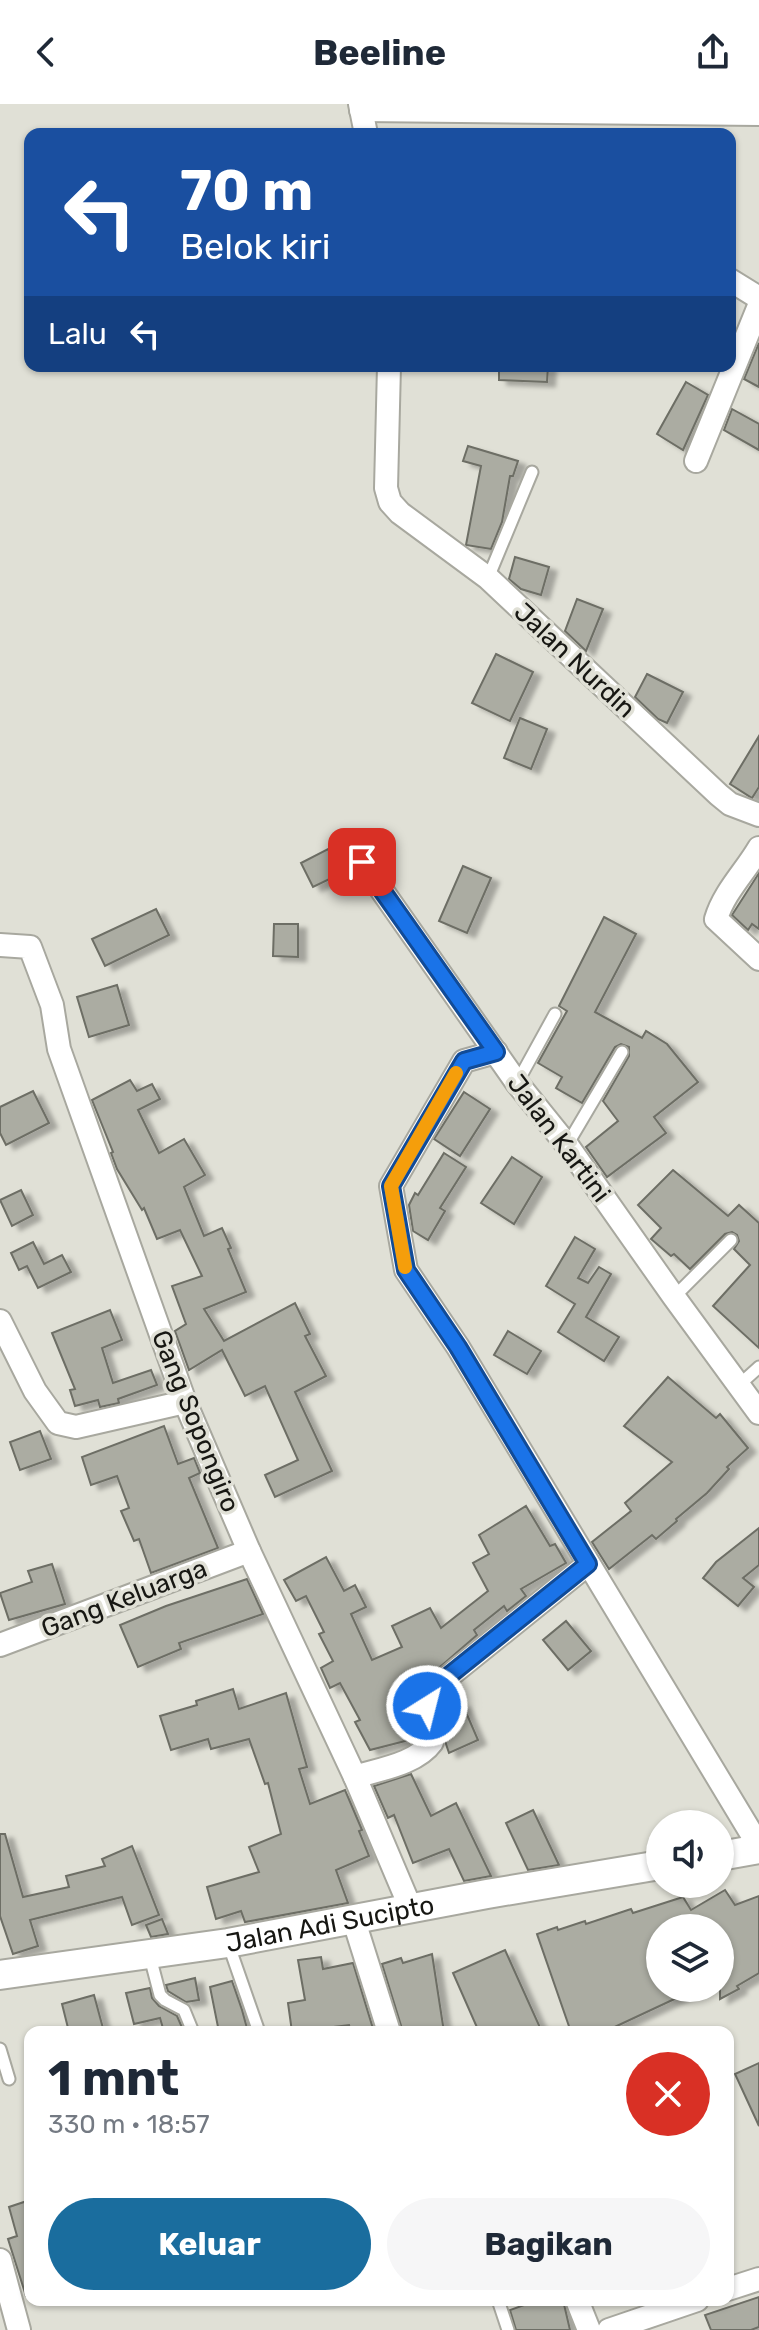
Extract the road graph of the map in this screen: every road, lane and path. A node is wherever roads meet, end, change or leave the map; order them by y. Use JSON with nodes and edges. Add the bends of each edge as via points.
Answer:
{"nodes":[{"id":1,"x":360,"y":107,"type":"edge"},
{"id":2,"x":642,"y":108,"type":"edge"},
{"id":3,"x":759,"y":114,"type":"edge"},
{"id":4,"x":365,"y":128,"type":"edge"},
{"id":5,"x":644,"y":128,"type":"edge"},
{"id":6,"x":736,"y":284,"type":"edge"},
{"id":7,"x":759,"y":298,"type":"edge"},
{"id":8,"x":759,"y":306,"type":"edge"},
{"id":9,"x":736,"y":363,"type":"edge"},
{"id":10,"x":389,"y":372,"type":"edge"},
{"id":11,"x":732,"y":372,"type":"edge"},
{"id":12,"x":696,"y":461,"type":"dead end"},
{"id":13,"x":532,"y":472,"type":"dead end"},
{"id":14,"x":488,"y":578,"type":"junction"},
{"id":15,"x":759,"y":815,"type":"edge"},
{"id":16,"x":759,"y":848,"type":"edge"},
{"id":17,"x":362,"y":862,"type":"dead end"},
{"id":18,"x":0,"y":945,"type":"edge"},
{"id":19,"x":759,"y":959,"type":"edge"},
{"id":20,"x":555,"y":1014,"type":"dead end"},
{"id":21,"x":496,"y":1052,"type":"junction"},
{"id":22,"x":622,"y":1052,"type":"dead end"},
{"id":23,"x":517,"y":1083,"type":"junction"},
{"id":24,"x":567,"y":1145,"type":"junction"},
{"id":25,"x":731,"y":1240,"type":"dead end"},
{"id":26,"x":674,"y":1297,"type":"junction"},
{"id":27,"x":0,"y":1321,"type":"edge"},
{"id":28,"x":759,"y":1367,"type":"edge"},
{"id":29,"x":739,"y":1385,"type":"junction"},
{"id":30,"x":185,"y":1402,"type":"junction"},
{"id":31,"x":759,"y":1413,"type":"edge"},
{"id":32,"x":249,"y":1551,"type":"junction"},
{"id":33,"x":588,"y":1564,"type":"junction"},
{"id":34,"x":0,"y":1645,"type":"edge"},
{"id":35,"x":355,"y":1777,"type":"junction"},
{"id":36,"x":759,"y":1847,"type":"edge"},
{"id":37,"x":734,"y":1853,"type":"edge"},
{"id":38,"x":646,"y":1867,"type":"edge"},
{"id":39,"x":411,"y":1909,"type":"junction"},
{"id":40,"x":354,"y":1921,"type":"junction"},
{"id":41,"x":228,"y":1943,"type":"junction"},
{"id":42,"x":149,"y":1953,"type":"junction"},
{"id":43,"x":0,"y":1975,"type":"edge"},
{"id":44,"x":191,"y":2026,"type":"edge"},
{"id":45,"x":257,"y":2026,"type":"edge"},
{"id":46,"x":387,"y":2026,"type":"edge"},
{"id":47,"x":0,"y":2049,"type":"edge"},
{"id":48,"x":9,"y":2079,"type":"dead end"},
{"id":49,"x":0,"y":2260,"type":"edge"},
{"id":50,"x":759,"y":2279,"type":"edge"},
{"id":51,"x":734,"y":2287,"type":"edge"},
{"id":52,"x":500,"y":2306,"type":"edge"},
{"id":53,"x":579,"y":2306,"type":"edge"},
{"id":54,"x":679,"y":2306,"type":"edge"},
{"id":55,"x":19,"y":2330,"type":"edge"},
{"id":56,"x":508,"y":2330,"type":"edge"},
{"id":57,"x":589,"y":2330,"type":"edge"},
{"id":58,"x":609,"y":2330,"type":"edge"}],
"edges":[{"from":1,"to":2,"type":"street"},
{"from":1,"to":4,"type":"street"},
{"from":2,"to":3,"type":"street"},
{"from":2,"to":5,"type":"street"},
{"from":6,"to":7,"type":"street"},
{"from":8,"to":9,"type":"street"},
{"from":10,"to":14,"type":"street","name":"Jalan Nurdin","via":[[390,502]]},
{"from":11,"to":12,"type":"street"},
{"from":13,"to":14,"type":"lane"},
{"from":14,"to":15,"type":"street","name":"Jalan Nurdin","via":[[719,795]]},
{"from":16,"to":19,"type":"street","via":[[716,919]]},
{"from":17,"to":21,"type":"street","name":"Jalan Kartini"},
{"from":18,"to":30,"type":"street","name":"Gang Sopongiro","via":[[30,947],[52,1005],[59,1049]]},
{"from":20,"to":23,"type":"lane"},
{"from":21,"to":23,"type":"street","name":"Jalan Kartini"},
{"from":21,"to":33,"type":"street","via":[[471,1058],[459,1068],[395,1176],[391,1196],[406,1270]]},
{"from":22,"to":24,"type":"lane"},
{"from":23,"to":24,"type":"street","name":"Jalan Kartini"},
{"from":24,"to":26,"type":"street","name":"Jalan Kartini"},
{"from":25,"to":26,"type":"lane"},
{"from":26,"to":29,"type":"street","name":"Jalan Kartini"},
{"from":27,"to":30,"type":"street","via":[[35,1391],[58,1423],[76,1427]]},
{"from":28,"to":29,"type":"lane"},
{"from":29,"to":31,"type":"street","name":"Jalan Kartini"},
{"from":30,"to":32,"type":"street","name":"Gang Sopongiro"},
{"from":32,"to":34,"type":"street","name":"Gang Keluarga"},
{"from":32,"to":35,"type":"street","name":"Gang Sopongiro"},
{"from":33,"to":35,"type":"street","via":[[433,1689],[427,1697],[432,1742],[427,1749]]},
{"from":33,"to":36,"type":"street"},
{"from":35,"to":39,"type":"street","name":"Gang Sopongiro"},
{"from":36,"to":37,"type":"street"},
{"from":38,"to":39,"type":"street","name":"Jalan Adi Sucipto"},
{"from":39,"to":40,"type":"street","name":"Jalan Adi Sucipto"},
{"from":40,"to":41,"type":"street","name":"Jalan Adi Sucipto"},
{"from":40,"to":46,"type":"street"},
{"from":41,"to":42,"type":"street","name":"Jalan Adi Sucipto"},
{"from":41,"to":45,"type":"lane"},
{"from":42,"to":43,"type":"street","name":"Jalan Adi Sucipto"},
{"from":42,"to":44,"type":"lane","via":[[160,1995],[184,2010]]},
{"from":47,"to":48,"type":"lane"},
{"from":49,"to":55,"type":"street"},
{"from":50,"to":51,"type":"street"},
{"from":52,"to":56,"type":"lane"},
{"from":53,"to":57,"type":"street"},
{"from":54,"to":58,"type":"street"}]}
